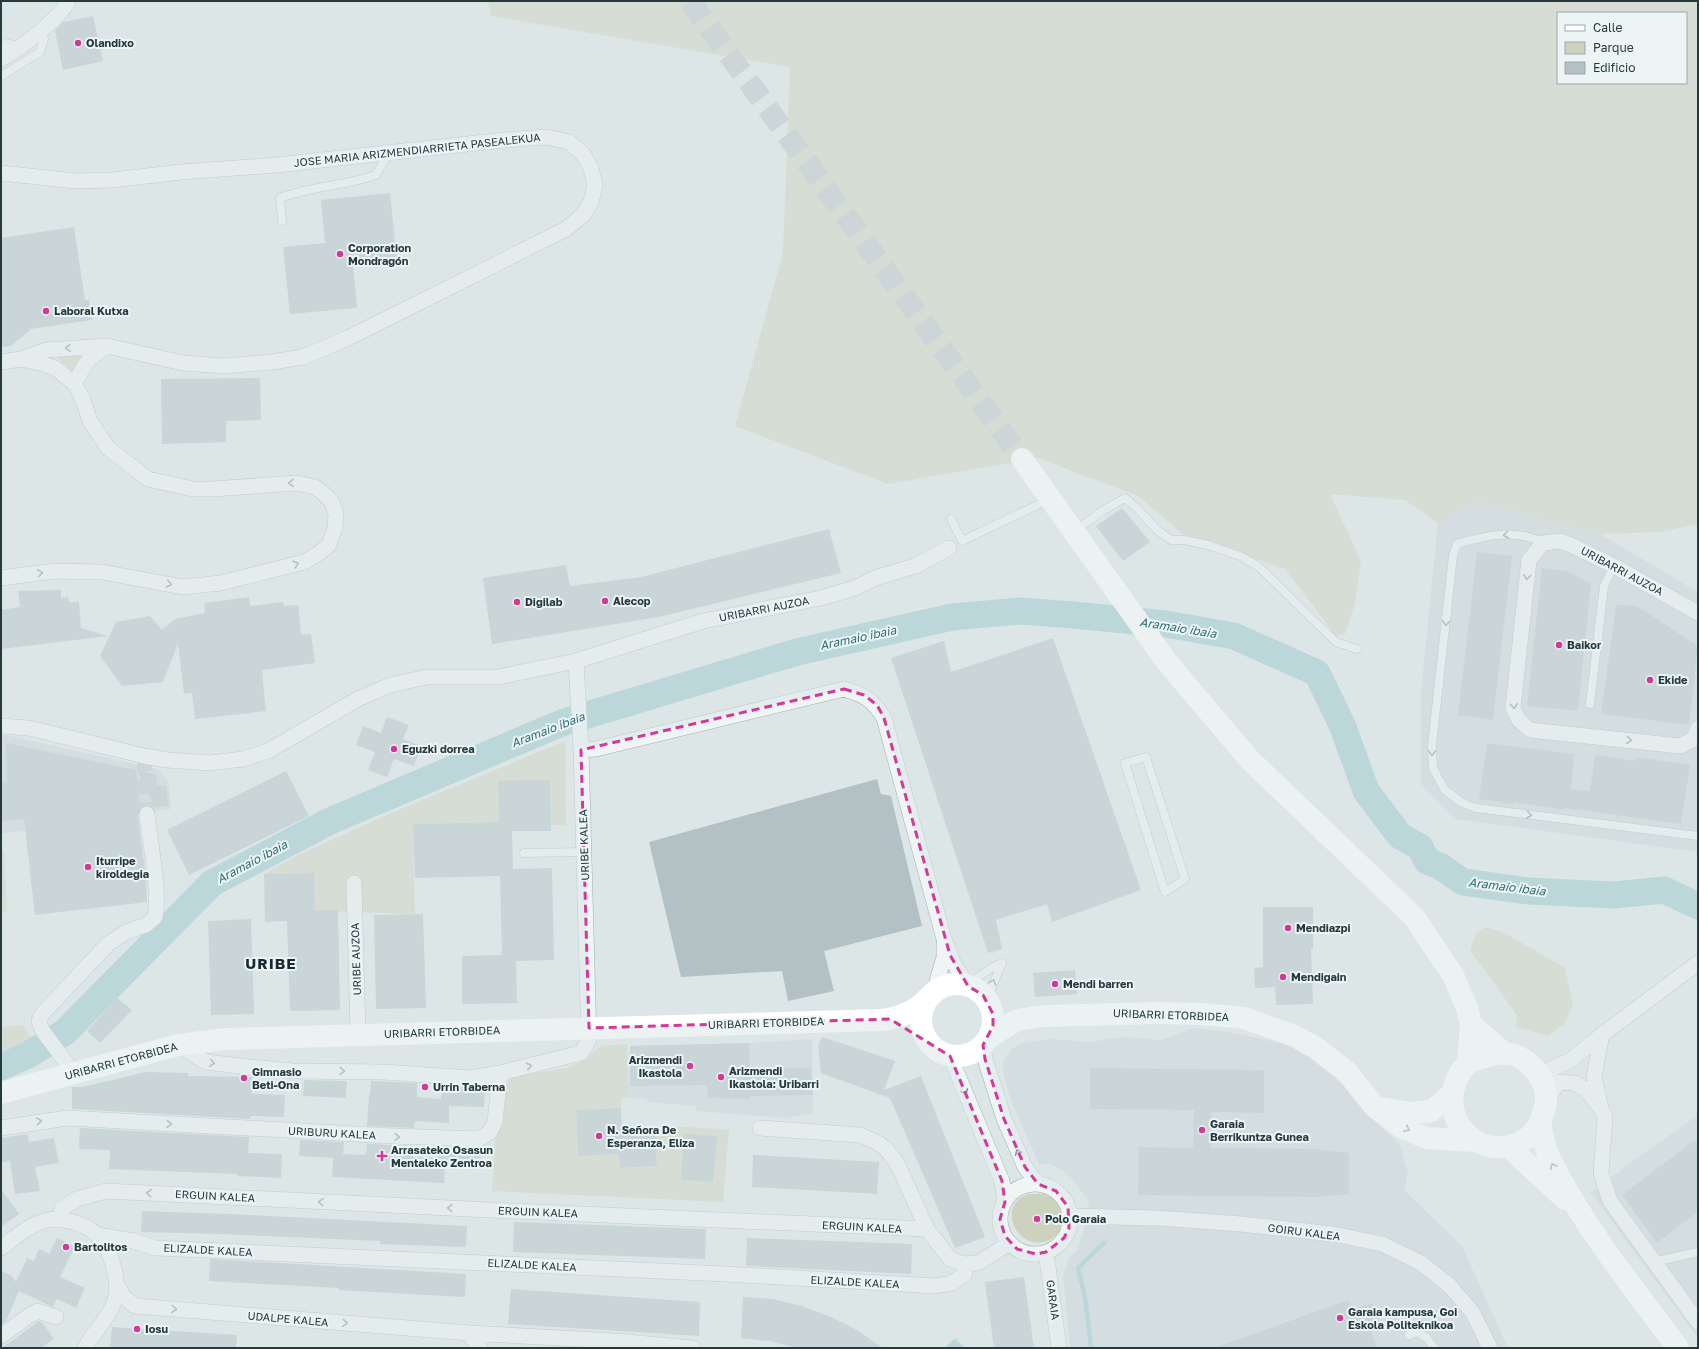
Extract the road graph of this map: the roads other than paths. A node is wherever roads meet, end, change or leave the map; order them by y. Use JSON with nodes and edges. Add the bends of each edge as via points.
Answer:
{"nodes":[{"id":1,"x":68,"y":1,"type":"edge"},
{"id":2,"x":43,"y":28,"type":"junction"},
{"id":3,"x":1,"y":46,"type":"edge"},
{"id":4,"x":18,"y":48,"type":"junction"},
{"id":5,"x":1,"y":59,"type":"edge"},
{"id":6,"x":1,"y":76,"type":"edge"},
{"id":7,"x":390,"y":152,"type":"junction"},
{"id":8,"x":1,"y":173,"type":"edge"},
{"id":9,"x":282,"y":220,"type":"dead end"},
{"id":10,"x":107,"y":346,"type":"junction"},
{"id":11,"x":21,"y":360,"type":"junction"},
{"id":12,"x":1,"y":362,"type":"edge"},
{"id":13,"x":75,"y":384,"type":"junction"},
{"id":14,"x":1022,"y":459,"type":"tunnel mouth"},
{"id":15,"x":1051,"y":498,"type":"junction"},
{"id":16,"x":951,"y":519,"type":"dead end"},
{"id":17,"x":1074,"y":531,"type":"junction"},
{"id":18,"x":1543,"y":543,"type":"junction"},
{"id":19,"x":956,"y":544,"type":"junction"},
{"id":20,"x":1614,"y":566,"type":"junction"},
{"id":21,"x":1,"y":578,"type":"edge"},
{"id":22,"x":1698,"y":613,"type":"edge"},
{"id":23,"x":1357,"y":649,"type":"dead end"},
{"id":24,"x":576,"y":662,"type":"junction"},
{"id":25,"x":1590,"y":704,"type":"dead end"},
{"id":26,"x":1,"y":726,"type":"edge"},
{"id":27,"x":1698,"y":728,"type":"edge"},
{"id":28,"x":581,"y":750,"type":"junction"},
{"id":29,"x":147,"y":814,"type":"tunnel mouth"},
{"id":30,"x":1698,"y":836,"type":"edge"},
{"id":31,"x":584,"y":852,"type":"junction"},
{"id":32,"x":524,"y":853,"type":"dead end"},
{"id":33,"x":354,"y":884,"type":"dead end"},
{"id":34,"x":1165,"y":892,"type":"joint"},
{"id":35,"x":944,"y":939,"type":"junction"},
{"id":36,"x":1698,"y":963,"type":"edge"},
{"id":37,"x":968,"y":986,"type":"junction"},
{"id":38,"x":932,"y":994,"type":"junction"},
{"id":39,"x":989,"y":1003,"type":"junction"},
{"id":40,"x":1032,"y":1017,"type":"junction"},
{"id":41,"x":890,"y":1019,"type":"junction"},
{"id":42,"x":1471,"y":1024,"type":"junction"},
{"id":43,"x":589,"y":1028,"type":"junction"},
{"id":44,"x":358,"y":1034,"type":"junction"},
{"id":45,"x":1602,"y":1034,"type":"junction"},
{"id":46,"x":986,"y":1041,"type":"junction"},
{"id":47,"x":928,"y":1042,"type":"junction"},
{"id":48,"x":178,"y":1045,"type":"junction"},
{"id":49,"x":1505,"y":1054,"type":"junction"},
{"id":50,"x":950,"y":1056,"type":"junction"},
{"id":51,"x":1569,"y":1061,"type":"junction"},
{"id":52,"x":1468,"y":1064,"type":"junction"},
{"id":53,"x":74,"y":1073,"type":"junction"},
{"id":54,"x":500,"y":1073,"type":"junction"},
{"id":55,"x":1539,"y":1074,"type":"junction"},
{"id":56,"x":1594,"y":1078,"type":"junction"},
{"id":57,"x":1558,"y":1082,"type":"junction"},
{"id":58,"x":1,"y":1093,"type":"edge"},
{"id":59,"x":1452,"y":1094,"type":"junction"},
{"id":60,"x":1547,"y":1101,"type":"junction"},
{"id":61,"x":1375,"y":1107,"type":"junction"},
{"id":62,"x":1601,"y":1108,"type":"junction"},
{"id":63,"x":1541,"y":1123,"type":"junction"},
{"id":64,"x":1,"y":1128,"type":"edge"},
{"id":65,"x":760,"y":1128,"type":"dead end"},
{"id":66,"x":1475,"y":1141,"type":"junction"},
{"id":67,"x":1509,"y":1147,"type":"junction"},
{"id":68,"x":1038,"y":1184,"type":"junction"},
{"id":69,"x":1005,"y":1202,"type":"junction"},
{"id":70,"x":1578,"y":1212,"type":"junction"},
{"id":71,"x":1070,"y":1216,"type":"junction"},
{"id":72,"x":60,"y":1220,"type":"junction"},
{"id":73,"x":927,"y":1229,"type":"junction"},
{"id":74,"x":97,"y":1235,"type":"junction"},
{"id":75,"x":1010,"y":1243,"type":"junction"},
{"id":76,"x":1,"y":1248,"type":"edge"},
{"id":77,"x":1046,"y":1252,"type":"junction"},
{"id":78,"x":1698,"y":1252,"type":"edge"},
{"id":79,"x":1654,"y":1262,"type":"junction"},
{"id":80,"x":965,"y":1274,"type":"dead end"},
{"id":81,"x":117,"y":1284,"type":"junction"},
{"id":82,"x":56,"y":1317,"type":"dead end"},
{"id":83,"x":1698,"y":1322,"type":"edge"},
{"id":84,"x":469,"y":1333,"type":"junction"},
{"id":85,"x":1409,"y":1335,"type":"dead end"},
{"id":86,"x":1,"y":1336,"type":"edge"},
{"id":87,"x":85,"y":1348,"type":"edge"},
{"id":88,"x":480,"y":1348,"type":"edge"},
{"id":89,"x":693,"y":1348,"type":"edge"},
{"id":90,"x":1059,"y":1348,"type":"edge"},
{"id":91,"x":1434,"y":1348,"type":"edge"},
{"id":92,"x":1490,"y":1348,"type":"edge"},
{"id":93,"x":1678,"y":1348,"type":"edge"}],
"edges":[{"from":1,"to":2,"type":"street"},
{"from":2,"to":4,"type":"street"},
{"from":2,"to":6,"type":"lane","via":[[44,39],[40,52]]},
{"from":3,"to":4,"type":"lane","via":[[7,43]]},
{"from":4,"to":5,"type":"street"},
{"from":7,"to":8,"type":"street","name":"JOSE MARIA ARIZMENDIARRIETA PASEALEKUA","via":[[113,180],[75,181]]},
{"from":7,"to":9,"type":"lane","via":[[376,175],[360,181],[280,198]]},
{"from":7,"to":10,"type":"street","name":"JOSE MARIA ARIZMENDIARRIETA PASEALEKUA","via":[[546,137],[569,142],[583,154],[591,168],[595,185],[591,202],[583,215],[566,229],[348,338],[303,357],[224,366],[183,363]]},
{"from":10,"to":11,"type":"street","name":"JOSE MARIA ARIZMENDIARRIETA PASEALEKUA","one_way":true,"via":[[46,350]]},
{"from":10,"to":13,"type":"street","via":[[90,357]]},
{"from":11,"to":12,"type":"street"},
{"from":11,"to":13,"type":"street","via":[[40,362],[55,368]]},
{"from":21,"to":13,"type":"street","one_way":true,"via":[[55,571],[102,572],[183,587],[221,583],[304,562],[328,545],[335,527],[336,514],[332,502],[315,487],[297,483],[193,489],[148,479],[108,448],[90,421]]},
{"from":14,"to":15,"type":"street"},
{"from":15,"to":17,"type":"street"},
{"from":15,"to":19,"type":"lane"},
{"from":16,"to":19,"type":"lane"},
{"from":17,"to":23,"type":"lane","via":[[1125,498],[1157,530],[1171,540],[1208,545],[1240,556],[1259,567],[1336,642]]},
{"from":17,"to":42,"type":"street","via":[[1167,662],[1250,760],[1414,917],[1453,975]]},
{"from":18,"to":20,"type":"street","name":"URIBARRI AUZOA","via":[[1560,541]]},
{"from":18,"to":27,"type":"street","one_way":true,"via":[[1529,560],[1513,708],[1518,719],[1530,730],[1680,746],[1694,739]]},
{"from":18,"to":30,"type":"lane","one_way":true,"via":[[1534,537],[1514,534],[1472,539],[1457,544],[1453,556],[1432,745],[1433,768],[1444,789],[1462,803],[1476,808]]},
{"from":19,"to":24,"type":"street","name":"URIBARRI AUZOA","via":[[915,566],[875,578],[855,588],[821,598],[703,621]]},
{"from":20,"to":22,"type":"street","name":"URIBARRI AUZOA"},
{"from":20,"to":25,"type":"lane","via":[[1604,586]]},
{"from":24,"to":26,"type":"street","name":"URIBARRI AUZOA","via":[[498,676],[426,677],[390,685],[358,699],[268,751],[243,759],[210,763],[144,756],[29,728]]},
{"from":24,"to":28,"type":"street","name":"URIBE KALEA"},
{"from":28,"to":31,"type":"street","name":"URIBE KALEA"},
{"from":28,"to":35,"type":"street","via":[[596,749],[844,689],[864,695],[876,705],[884,718]]},
{"from":29,"to":53,"type":"street","via":[[156,888],[155,917],[146,925],[126,932],[108,944],[42,1014],[39,1021],[42,1030]]},
{"from":31,"to":32,"type":"lane"},
{"from":31,"to":43,"type":"street","name":"URIBE KALEA"},
{"from":33,"to":44,"type":"street","name":"URIBE AUZOA"},
{"from":34,"to":34,"type":"lane","via":[[1125,763],[1146,758],[1185,878]]},
{"from":35,"to":37,"type":"street","via":[[954,964]]},
{"from":35,"to":38,"type":"street","via":[[944,957]]},
{"from":36,"to":45,"type":"street"},
{"from":37,"to":38,"type":"street","via":[[946,986]]},
{"from":37,"to":39,"type":"street","via":[[983,995]]},
{"from":39,"to":37,"type":"lane","one_way":true,"via":[[991,989],[1002,964],[979,974]]},
{"from":38,"to":41,"type":"street","via":[[918,1009]]},
{"from":38,"to":47,"type":"street","via":[[923,1009],[921,1020]]},
{"from":39,"to":40,"type":"street"},
{"from":39,"to":46,"type":"street","via":[[993,1014],[993,1026]]},
{"from":40,"to":46,"type":"street","via":[[1017,1020]]},
{"from":40,"to":61,"type":"street","name":"URIBARRI ETORBIDEA","via":[[1087,1013],[1157,1013],[1244,1018],[1295,1036],[1316,1048],[1346,1070]]},
{"from":41,"to":43,"type":"street","name":"URIBARRI ETORBIDEA"},
{"from":41,"to":47,"type":"street"},
{"from":42,"to":49,"type":"street"},
{"from":42,"to":52,"type":"street"},
{"from":43,"to":44,"type":"street","name":"URIBARRI ETORBIDEA"},
{"from":54,"to":43,"type":"street","one_way":true,"via":[[581,1053],[589,1040]]},
{"from":44,"to":48,"type":"street","name":"URIBARRI ETORBIDEA","via":[[226,1039]]},
{"from":45,"to":51,"type":"street"},
{"from":45,"to":56,"type":"street"},
{"from":46,"to":50,"type":"street","via":[[974,1052]]},
{"from":68,"to":46,"type":"street","one_way":true,"via":[[1025,1167],[1004,1119],[985,1059]]},
{"from":47,"to":50,"type":"street"},
{"from":48,"to":53,"type":"street","name":"URIBARRI ETORBIDEA"},
{"from":48,"to":54,"type":"street","one_way":true,"via":[[206,1062],[256,1068],[470,1078]]},
{"from":49,"to":52,"type":"street","via":[[1485,1057]]},
{"from":49,"to":55,"type":"street","via":[[1525,1061]]},
{"from":50,"to":69,"type":"street","one_way":true,"via":[[1002,1181]]},
{"from":51,"to":55,"type":"street"},
{"from":51,"to":56,"type":"street","via":[[1579,1064]]},
{"from":51,"to":57,"type":"street"},
{"from":52,"to":59,"type":"street","via":[[1457,1077]]},
{"from":53,"to":58,"type":"street","name":"URIBARRI ETORBIDEA"},
{"from":64,"to":54,"type":"street","name":"URIBURU KALEA","one_way":true,"via":[[67,1118],[479,1139],[490,1132],[495,1122]]},
{"from":55,"to":60,"type":"street"},
{"from":56,"to":62,"type":"street"},
{"from":57,"to":60,"type":"street"},
{"from":57,"to":62,"type":"street","via":[[1575,1083],[1585,1089]]},
{"from":59,"to":61,"type":"street","via":[[1431,1111],[1411,1113]]},
{"from":59,"to":66,"type":"street","via":[[1452,1111],[1457,1122]]},
{"from":60,"to":63,"type":"street"},
{"from":61,"to":66,"type":"street","name":"URIBARRI ETORBIDEA","one_way":true,"via":[[1401,1127],[1426,1138]]},
{"from":62,"to":79,"type":"street","via":[[1605,1117],[1601,1173],[1610,1201]]},
{"from":63,"to":67,"type":"street","via":[[1525,1140]]},
{"from":70,"to":63,"type":"street","one_way":true,"via":[[1546,1153]]},
{"from":65,"to":73,"type":"street","via":[[860,1135],[878,1143],[897,1163]]},
{"from":66,"to":67,"type":"street","via":[[1490,1147]]},
{"from":67,"to":70,"type":"street"},
{"from":68,"to":69,"type":"street","via":[[1019,1188]]},
{"from":68,"to":71,"type":"street","via":[[1048,1186],[1063,1198]]},
{"from":69,"to":75,"type":"street","via":[[1000,1219]]},
{"from":70,"to":93,"type":"street"},
{"from":71,"to":77,"type":"street","via":[[1069,1228],[1064,1238],[1056,1247]]},
{"from":71,"to":92,"type":"street","name":"GOIRU KALEA","via":[[1157,1218],[1241,1224],[1333,1234],[1382,1244],[1421,1263],[1450,1286],[1473,1313]]},
{"from":73,"to":72,"type":"street","name":"ERGUIN KALEA","one_way":true,"via":[[106,1191],[77,1199],[62,1208]]},
{"from":72,"to":74,"type":"street","via":[[85,1226]]},
{"from":72,"to":76,"type":"street","via":[[49,1220],[33,1225]]},
{"from":73,"to":75,"type":"street","via":[[950,1259],[964,1264],[978,1262]]},
{"from":74,"to":80,"type":"street","name":"ELIZALDE KALEA","via":[[134,1241],[156,1248],[936,1286],[952,1283]]},
{"from":74,"to":81,"type":"street","via":[[115,1270]]},
{"from":75,"to":77,"type":"street","via":[[1026,1253]]},
{"from":77,"to":90,"type":"street","name":"GARAIA"},
{"from":78,"to":79,"type":"lane"},
{"from":79,"to":83,"type":"street"},
{"from":81,"to":84,"type":"street","name":"UDALPE KALEA","one_way":true,"via":[[123,1296],[135,1306]]},
{"from":81,"to":87,"type":"street","via":[[113,1304]]},
{"from":82,"to":86,"type":"street","via":[[38,1311]]},
{"from":84,"to":88,"type":"street"},
{"from":84,"to":89,"type":"street","name":"UDALPE KALEA"},
{"from":85,"to":91,"type":"lane","via":[[1417,1332],[1427,1338]]}]}
